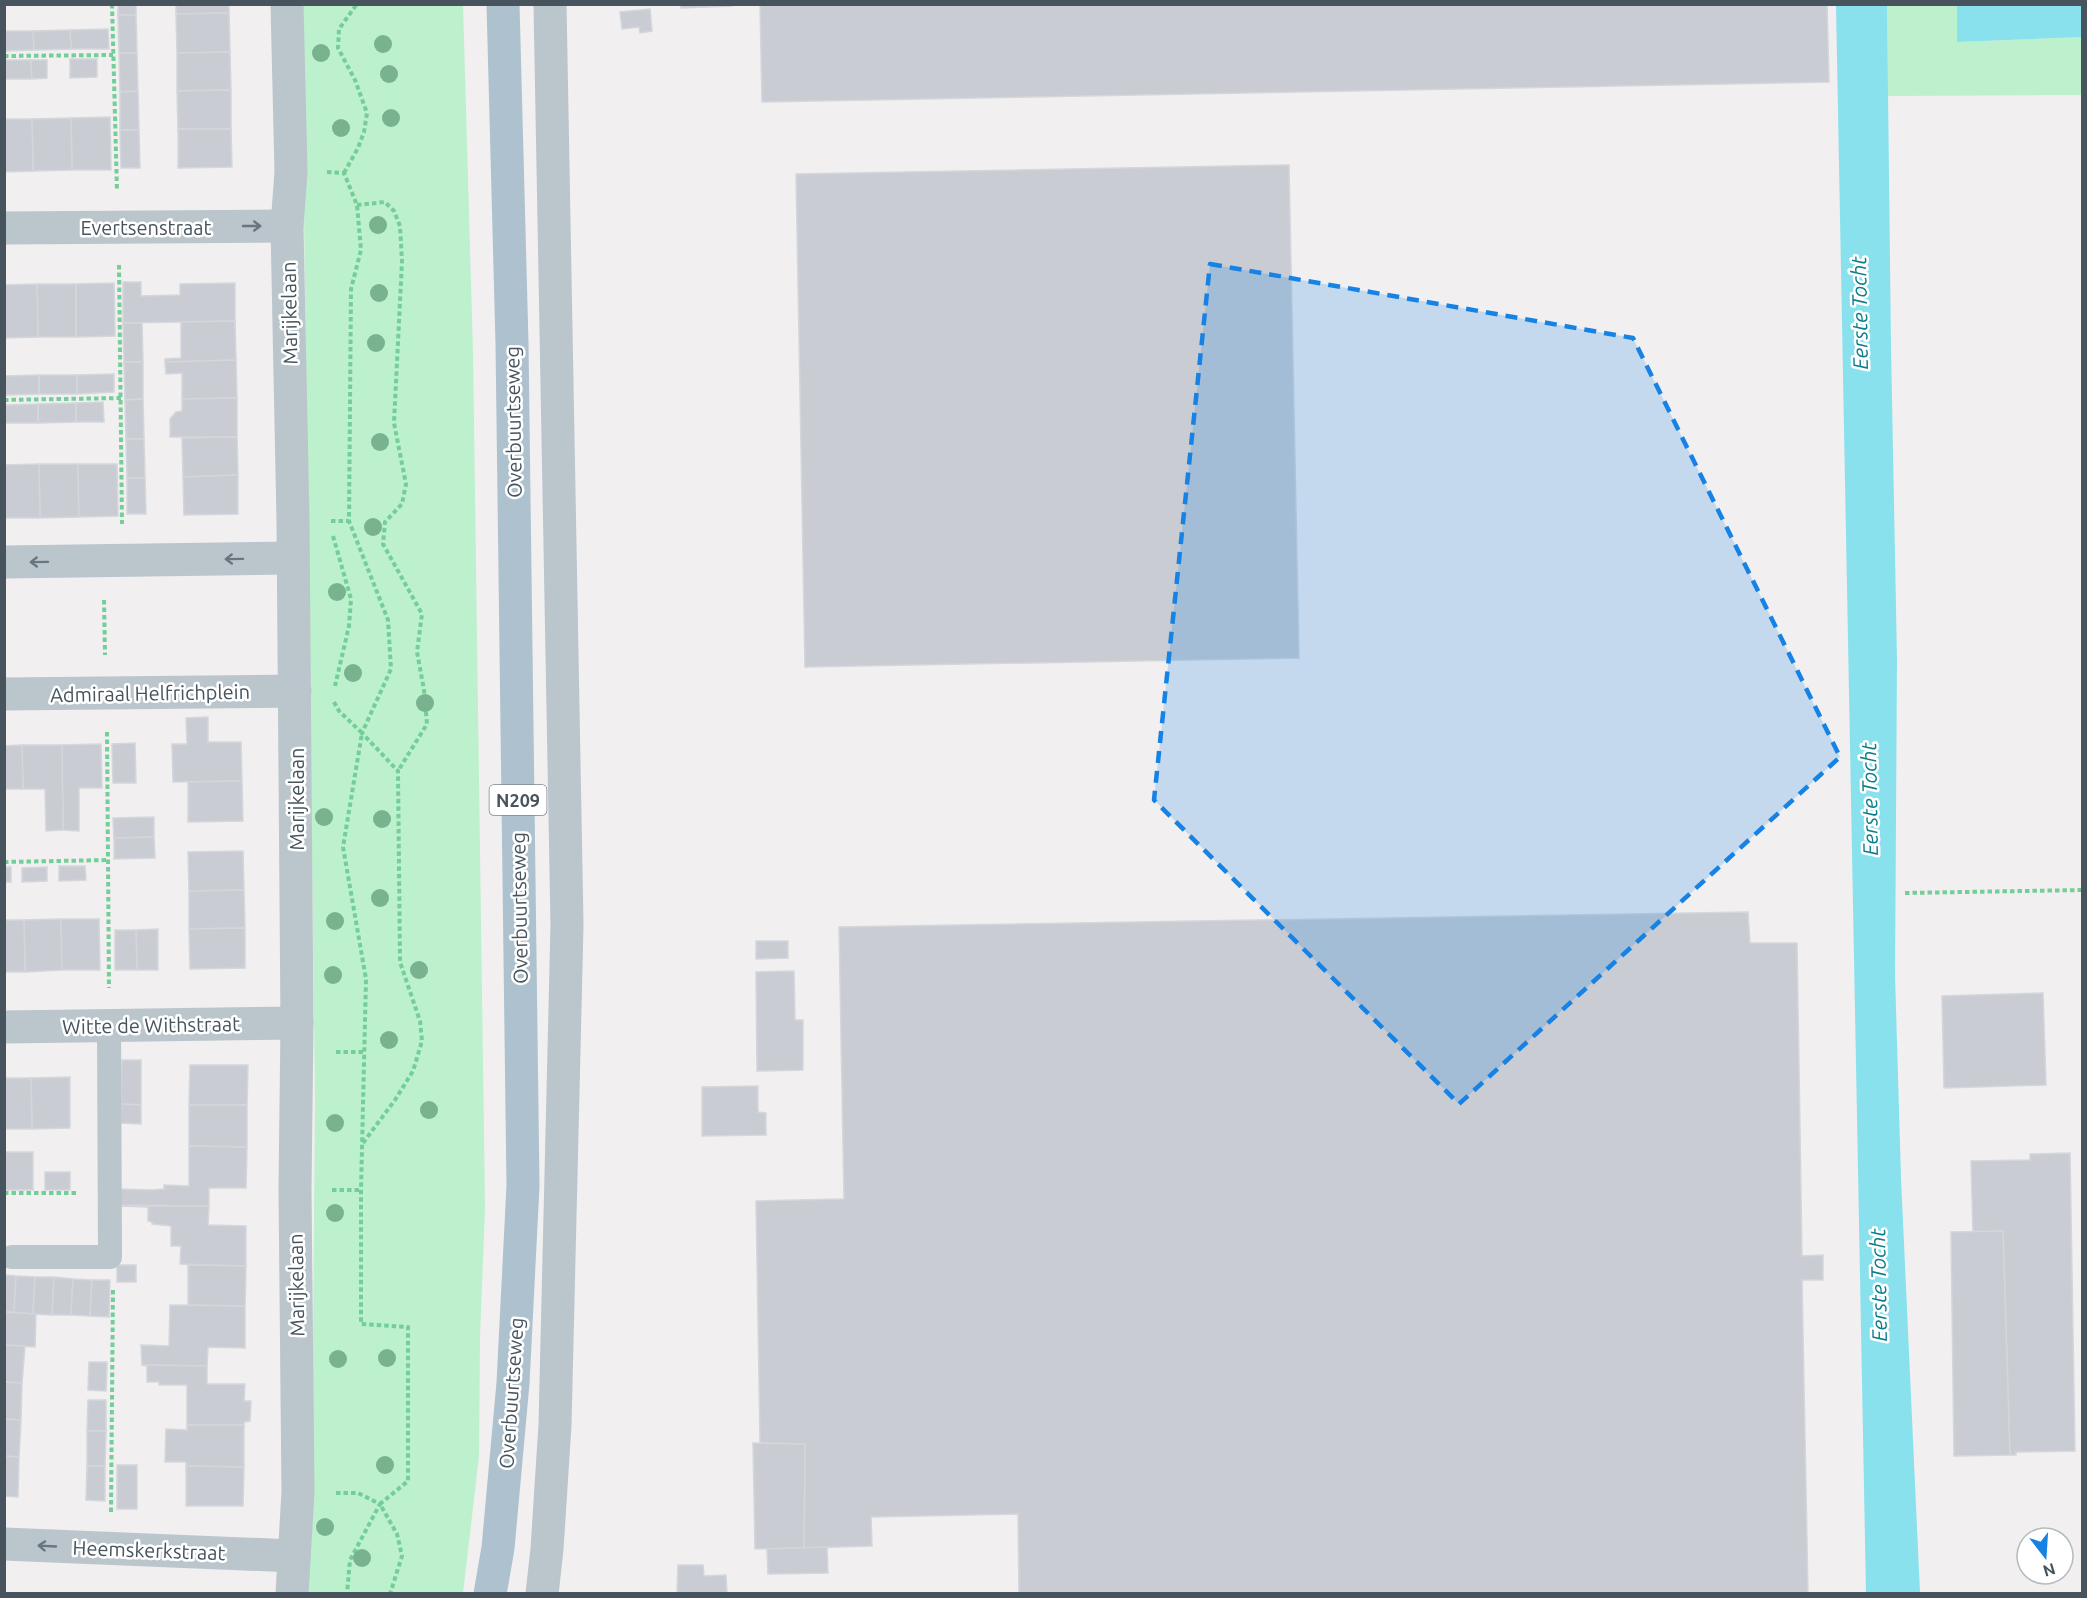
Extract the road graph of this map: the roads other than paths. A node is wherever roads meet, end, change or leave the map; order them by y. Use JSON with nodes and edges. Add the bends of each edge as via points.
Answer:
{"nodes":[{"id":1,"x":287,"y":4,"type":"edge"},
{"id":2,"x":503,"y":4,"type":"edge"},
{"id":3,"x":550,"y":4,"type":"edge"},
{"id":4,"x":287,"y":226,"type":"junction"},
{"id":5,"x":4,"y":228,"type":"edge"},
{"id":6,"x":293,"y":558,"type":"junction"},
{"id":7,"x":4,"y":562,"type":"edge"},
{"id":8,"x":295,"y":691,"type":"junction"},
{"id":9,"x":4,"y":694,"type":"edge"},
{"id":10,"x":297,"y":1023,"type":"junction"},
{"id":11,"x":110,"y":1025,"type":"junction"},
{"id":12,"x":4,"y":1027,"type":"edge"},
{"id":13,"x":12,"y":1257,"type":"dead end"},
{"id":14,"x":4,"y":1544,"type":"edge"},
{"id":15,"x":294,"y":1556,"type":"junction"},
{"id":16,"x":292,"y":1593,"type":"edge"},
{"id":17,"x":490,"y":1593,"type":"edge"},
{"id":18,"x":542,"y":1593,"type":"edge"}],
"edges":[{"from":1,"to":4,"type":"street","name":"Marijkelaan","via":[[291,172]]},
{"from":2,"to":17,"type":"main road","name":"Overbuurtseweg","number":"N209","via":[[512,343],[523,1186],[513,1383],[498,1548]]},
{"from":3,"to":18,"type":"street","name":"Overbuurtseweg","via":[[567,925],[555,1425]]},
{"from":5,"to":4,"type":"street","name":"Evertsenstraat","one_way":true},
{"from":4,"to":6,"type":"street","name":"Marijkelaan"},
{"from":6,"to":7,"type":"street","one_way":true},
{"from":6,"to":8,"type":"street","name":"Marijkelaan"},
{"from":8,"to":9,"type":"street","name":"Admiraal Helfrichplein"},
{"from":8,"to":10,"type":"street","name":"Marijkelaan"},
{"from":10,"to":11,"type":"street","name":"Witte de Withstraat"},
{"from":10,"to":15,"type":"street","name":"Marijkelaan","via":[[298,1492]]},
{"from":11,"to":12,"type":"street","name":"Witte de Withstraat"},
{"from":11,"to":13,"type":"lane","via":[[111,1257]]},
{"from":15,"to":14,"type":"street","name":"Heemskerkstraat","one_way":true},
{"from":15,"to":16,"type":"street","name":"Marijkelaan"}]}
